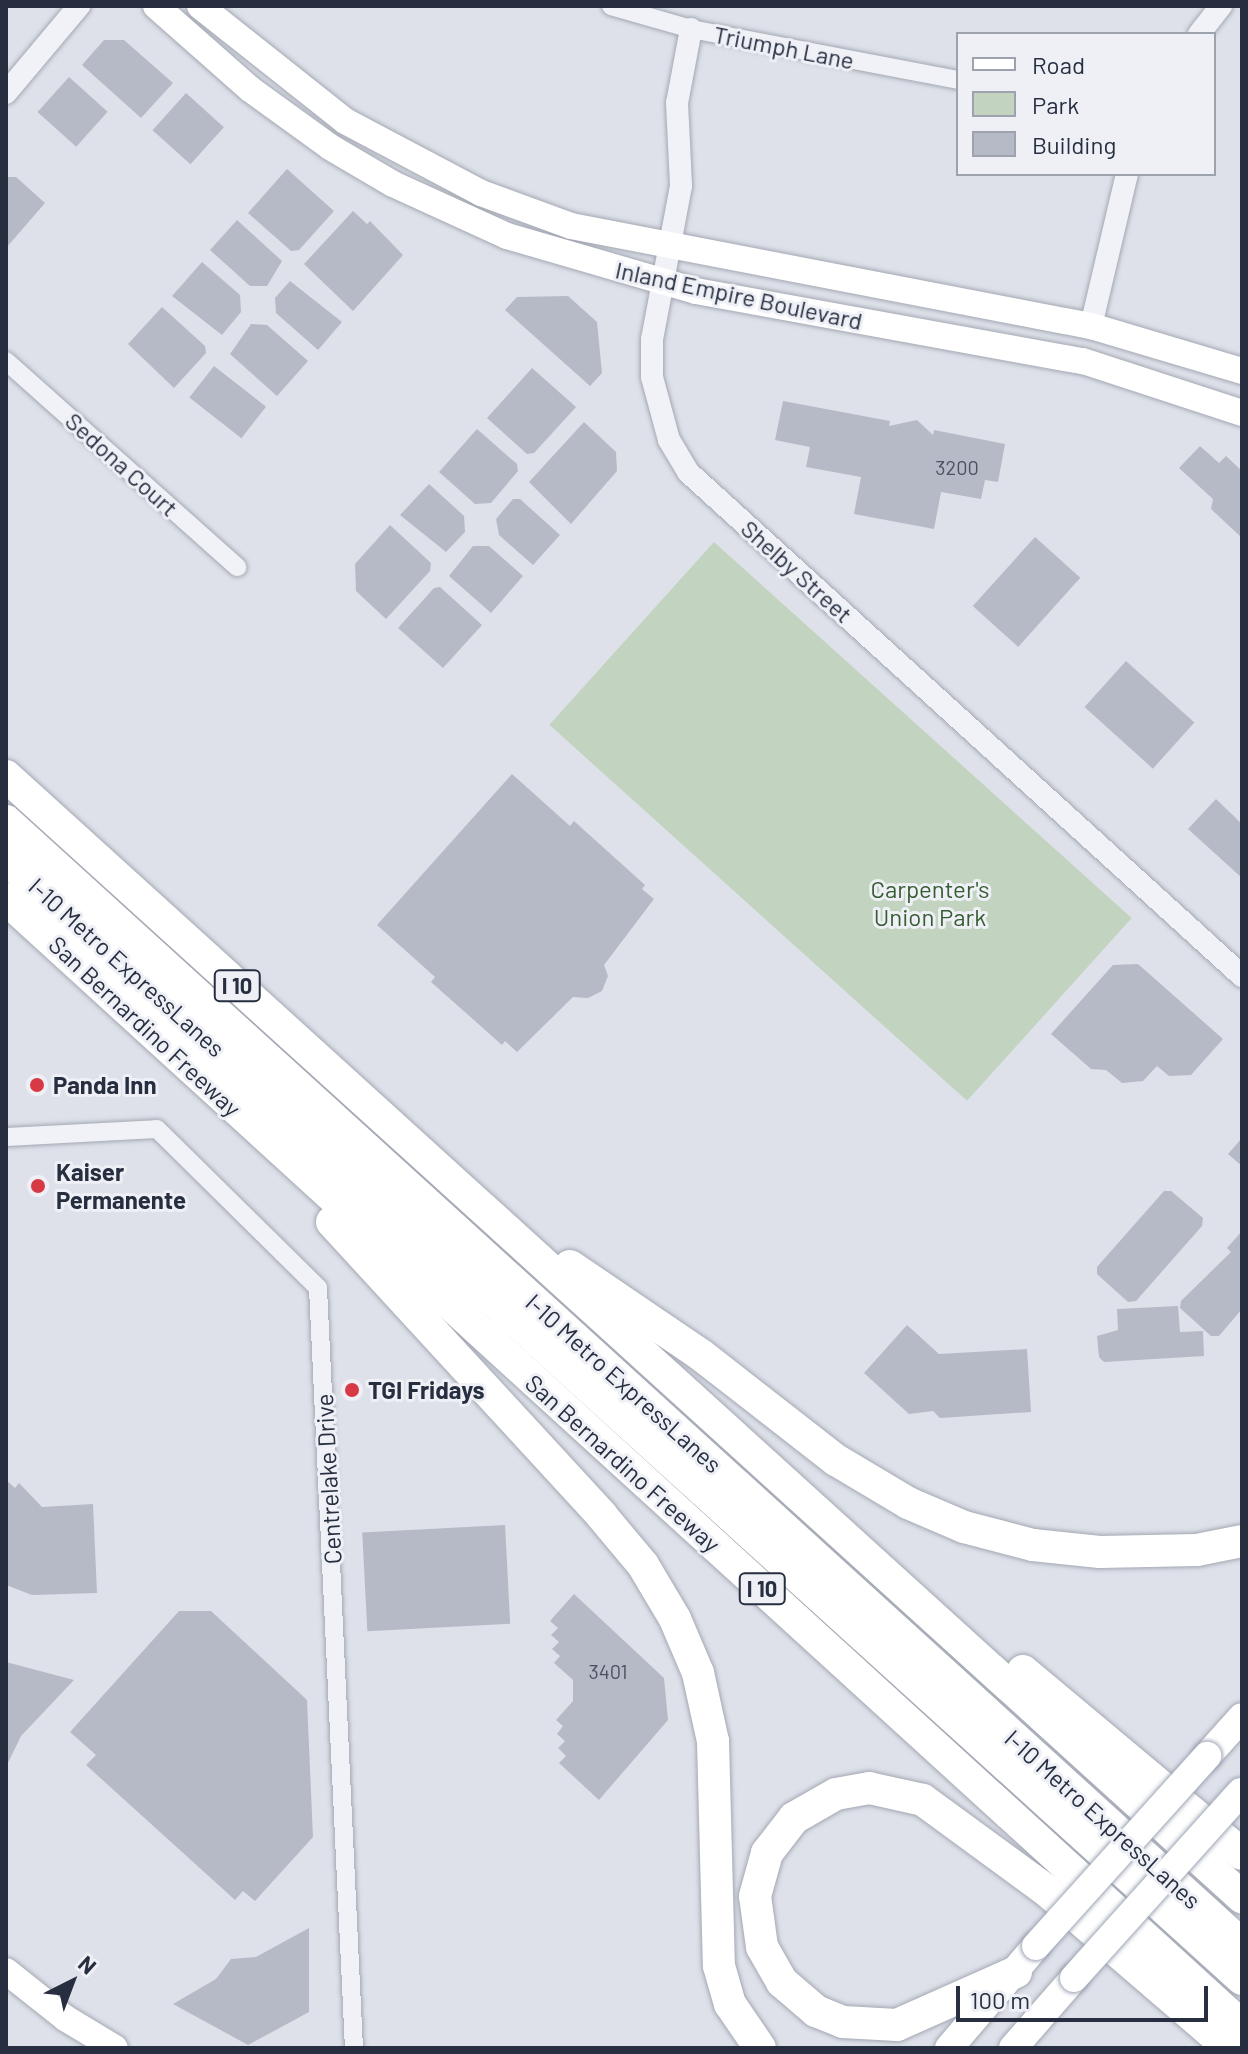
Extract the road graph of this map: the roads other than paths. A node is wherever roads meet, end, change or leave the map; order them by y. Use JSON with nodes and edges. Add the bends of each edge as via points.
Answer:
{"nodes":[{"id":1,"x":79,"y":6,"type":"edge"},
{"id":2,"x":156,"y":6,"type":"edge"},
{"id":3,"x":200,"y":6,"type":"edge"},
{"id":4,"x":611,"y":6,"type":"edge"},
{"id":5,"x":1221,"y":6,"type":"edge"},
{"id":6,"x":691,"y":29,"type":"junction"},
{"id":7,"x":1201,"y":32,"type":"edge"},
{"id":8,"x":956,"y":80,"type":"edge"},
{"id":9,"x":6,"y":93,"type":"edge"},
{"id":10,"x":1127,"y":176,"type":"edge"},
{"id":11,"x":669,"y":248,"type":"junction"},
{"id":12,"x":663,"y":283,"type":"junction"},
{"id":13,"x":1091,"y":326,"type":"junction"},
{"id":14,"x":6,"y":361,"type":"edge"},
{"id":15,"x":1083,"y":361,"type":"junction"},
{"id":16,"x":1242,"y":371,"type":"edge"},
{"id":17,"x":1242,"y":413,"type":"edge"},
{"id":18,"x":237,"y":567,"type":"dead end"},
{"id":19,"x":6,"y":776,"type":"edge"},
{"id":20,"x":6,"y":821,"type":"edge"},
{"id":21,"x":6,"y":859,"type":"edge"},
{"id":22,"x":6,"y":899,"type":"edge"},
{"id":23,"x":1242,"y":976,"type":"edge"},
{"id":24,"x":6,"y":1137,"type":"edge"},
{"id":25,"x":281,"y":1152,"type":"junction"},
{"id":26,"x":468,"y":1196,"type":"junction"},
{"id":27,"x":1242,"y":1541,"type":"edge"},
{"id":28,"x":958,"y":1640,"type":"junction"},
{"id":29,"x":932,"y":1663,"type":"junction"},
{"id":30,"x":1242,"y":1717,"type":"edge"},
{"id":31,"x":1068,"y":1740,"type":"junction"},
{"id":32,"x":1242,"y":1791,"type":"edge"},
{"id":33,"x":1242,"y":1854,"type":"edge"},
{"id":34,"x":1242,"y":1897,"type":"edge"},
{"id":35,"x":1242,"y":1945,"type":"edge"},
{"id":36,"x":6,"y":1971,"type":"edge"},
{"id":37,"x":1016,"y":1972,"type":"junction"},
{"id":38,"x":1242,"y":1979,"type":"edge"},
{"id":39,"x":1242,"y":2026,"type":"edge"},
{"id":40,"x":115,"y":2048,"type":"edge"},
{"id":41,"x":354,"y":2048,"type":"edge"},
{"id":42,"x":760,"y":2048,"type":"edge"},
{"id":43,"x":949,"y":2048,"type":"edge"},
{"id":44,"x":1013,"y":2048,"type":"edge"},
{"id":45,"x":1230,"y":2048,"type":"edge"}],
"edges":[{"from":1,"to":9,"type":"street"},
{"from":2,"to":12,"type":"main road","name":"Inland Empire Boulevard","via":[[283,114],[393,184],[541,248]]},
{"from":3,"to":11,"type":"main road","name":"Inland Empire Boulevard","via":[[345,121],[418,163],[571,226]]},
{"from":4,"to":6,"type":"street","name":"Triumph Lane"},
{"from":5,"to":7,"type":"street"},
{"from":6,"to":8,"type":"street","name":"Triumph Lane"},
{"from":6,"to":11,"type":"street","name":"Shelby Street","via":[[677,103],[681,186]]},
{"from":10,"to":13,"type":"street"},
{"from":11,"to":12,"type":"street","name":"Shelby Street"},
{"from":11,"to":13,"type":"main road","name":"Inland Empire Boulevard"},
{"from":12,"to":15,"type":"main road","name":"Inland Empire Boulevard"},
{"from":12,"to":23,"type":"street","name":"Shelby Street","via":[[652,339],[652,377],[665,429],[688,472]]},
{"from":13,"to":15,"type":"main road"},
{"from":13,"to":16,"type":"main road","name":"Inland Empire Boulevard"},
{"from":14,"to":18,"type":"street","name":"Sedona Court"},
{"from":15,"to":17,"type":"main road","name":"Inland Empire Boulevard"},
{"from":19,"to":26,"type":"highway","number":"I 10"},
{"from":20,"to":29,"type":"highway","name":"I-10 Metro ExpressLanes"},
{"from":21,"to":38,"type":"highway","name":"I-10 Metro ExpressLanes"},
{"from":22,"to":25,"type":"highway","name":"San Bernardino Freeway","number":"I 10"},
{"from":24,"to":41,"type":"street","name":"Centrelake Drive","via":[[157,1129],[318,1288]]},
{"from":25,"to":39,"type":"highway","name":"San Bernardino Freeway","number":"I 10"},
{"from":25,"to":42,"type":"highway","via":[[337,1229],[626,1544],[675,1619],[698,1673],[713,1741],[719,1966],[730,2004]]},
{"from":26,"to":27,"type":"highway","via":[[701,1355],[826,1452],[908,1503],[964,1527],[1065,1550],[1166,1552]]},
{"from":26,"to":28,"type":"highway","number":"I 10"},
{"from":28,"to":31,"type":"highway","number":"I 10"},
{"from":28,"to":33,"type":"highway","via":[[1022,1670]]},
{"from":29,"to":31,"type":"highway"},
{"from":29,"to":35,"type":"highway","name":"I-10 Metro ExpressLanes"},
{"from":30,"to":37,"type":"main road","bridge":true},
{"from":31,"to":34,"type":"highway","number":"I 10"},
{"from":32,"to":44,"type":"main road","bridge":true},
{"from":36,"to":40,"type":"main road","via":[[65,2018]]},
{"from":37,"to":43,"type":"main road"},
{"from":37,"to":45,"type":"highway","via":[[910,2022],[883,2026],[831,2017],[792,1993],[762,1947],[755,1896],[767,1853],[794,1818],[836,1794],[869,1788],[923,1800],[1034,1880]]}]}
